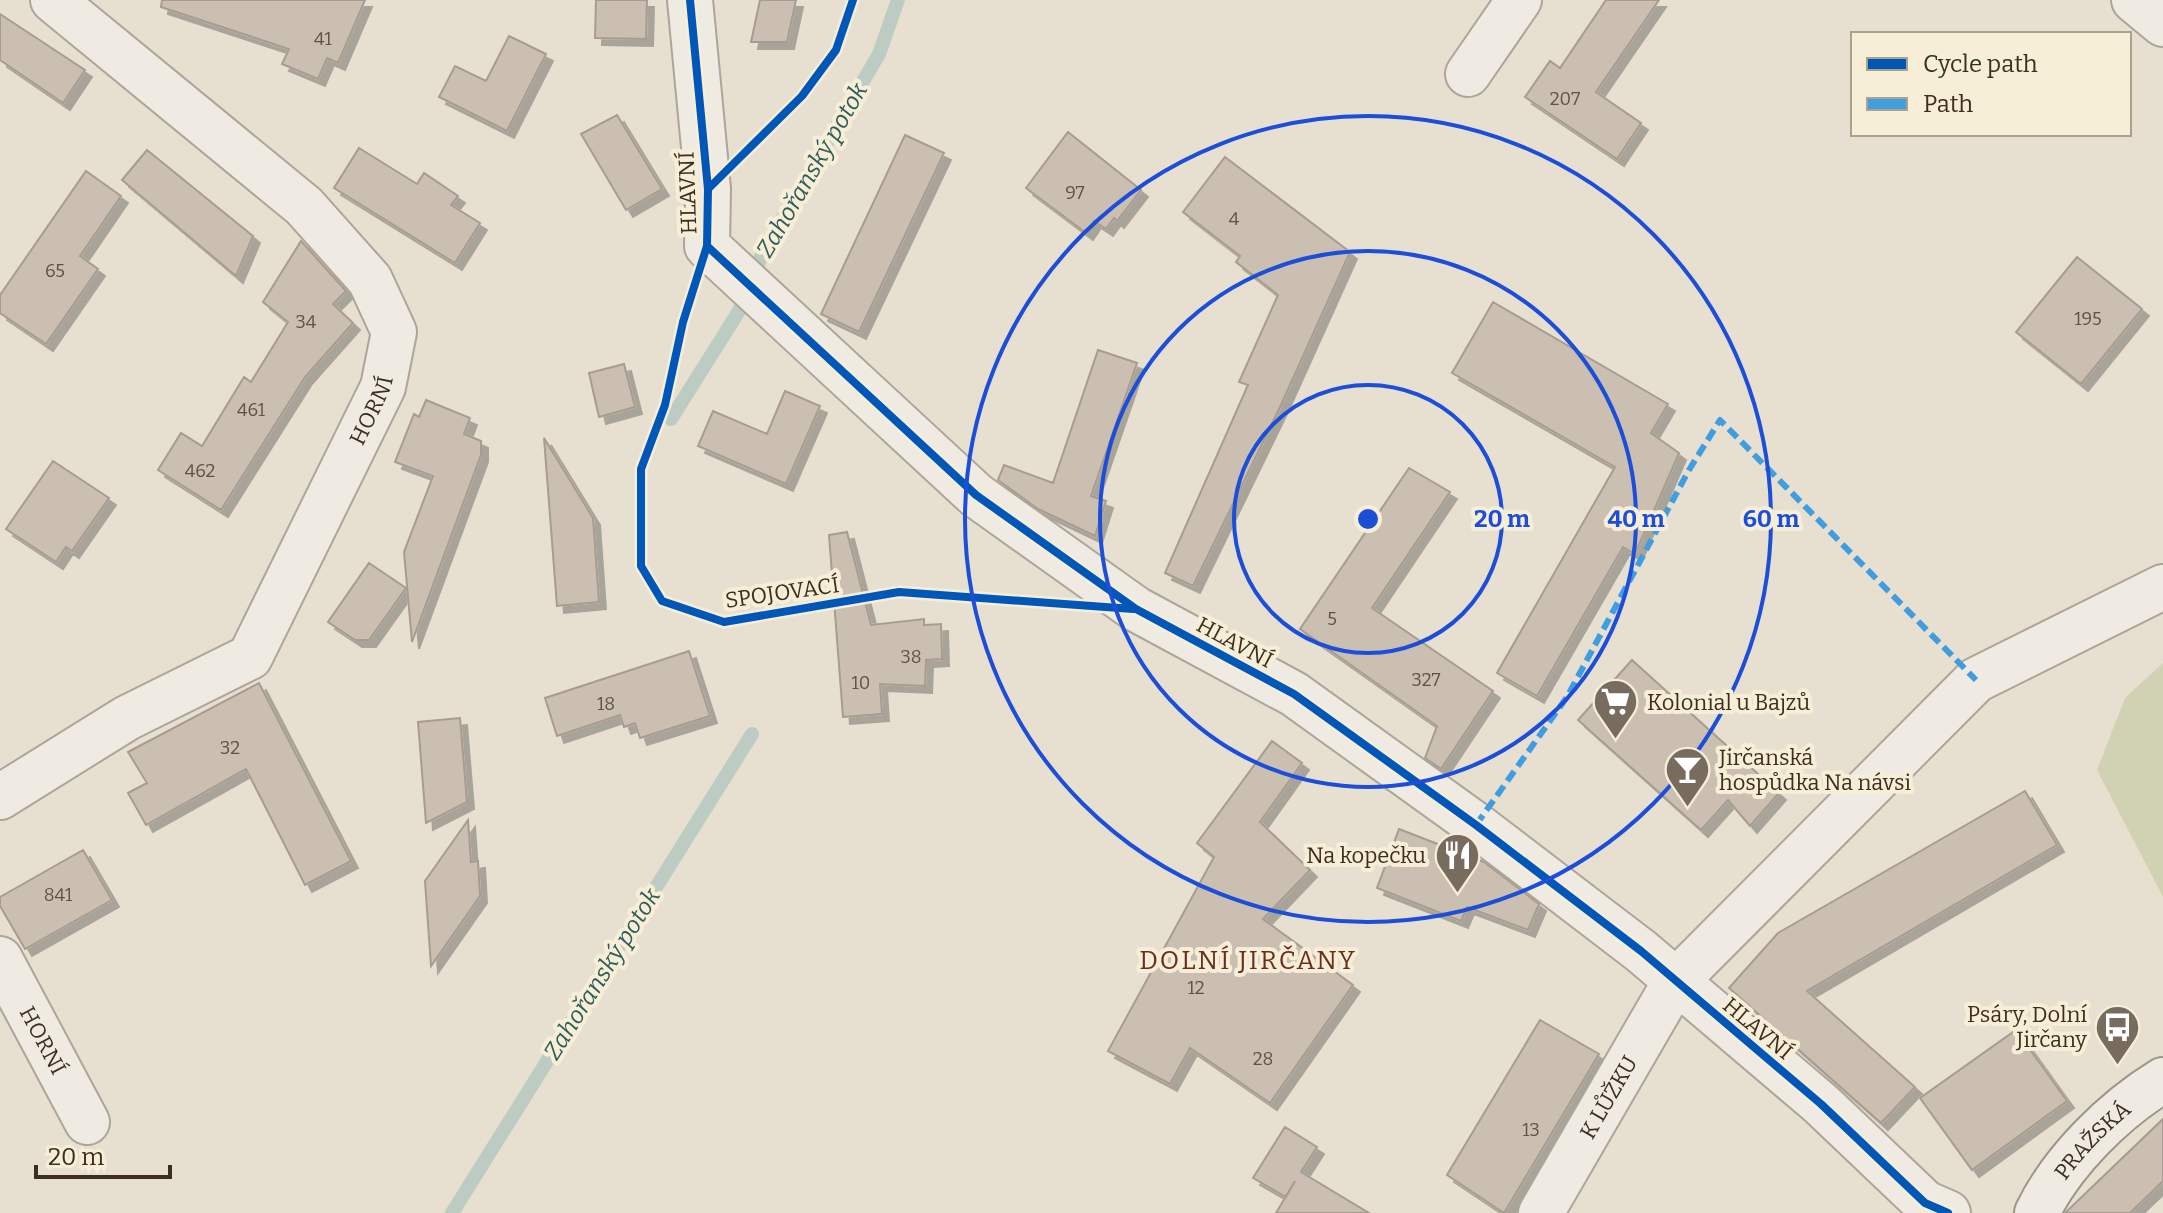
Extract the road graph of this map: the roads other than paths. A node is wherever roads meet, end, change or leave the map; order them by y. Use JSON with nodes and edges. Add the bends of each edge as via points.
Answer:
{"nodes":[{"id":1,"x":53,"y":0,"type":"edge"},
{"id":2,"x":690,"y":0,"type":"edge"},
{"id":3,"x":1519,"y":0,"type":"edge"},
{"id":4,"x":2134,"y":0,"type":"edge"},
{"id":5,"x":2163,"y":24,"type":"edge"},
{"id":6,"x":1468,"y":74,"type":"dead end"},
{"id":7,"x":2163,"y":587,"type":"edge"},
{"id":8,"x":0,"y":797,"type":"edge"},
{"id":9,"x":0,"y":959,"type":"edge"},
{"id":10,"x":1675,"y":982,"type":"junction"},
{"id":11,"x":2163,"y":1080,"type":"edge"},
{"id":12,"x":87,"y":1122,"type":"dead end"},
{"id":13,"x":1541,"y":1213,"type":"edge"},
{"id":14,"x":1948,"y":1213,"type":"edge"},
{"id":15,"x":2037,"y":1213,"type":"edge"}],
"edges":[{"from":1,"to":8,"type":"street","name":"HORNÍ","via":[[304,206],[370,280],[394,332],[383,387],[250,657],[127,718]]},
{"from":2,"to":10,"type":"street","name":"HLAVNÍ","via":[[708,189],[707,246],[976,495],[1136,609],[1294,694],[1476,825]]},
{"from":3,"to":6,"type":"street"},
{"from":4,"to":5,"type":"street"},
{"from":7,"to":10,"type":"street","name":"K LŮŽKU","via":[[1976,680]]},
{"from":9,"to":12,"type":"street","name":"HORNÍ"},
{"from":10,"to":13,"type":"street","name":"K LŮŽKU"},
{"from":10,"to":14,"type":"street","name":"HLAVNÍ","via":[[1821,1104],[1925,1203]]},
{"from":11,"to":15,"type":"street","name":"PRAŽSKÁ","via":[[2089,1139]]}]}
